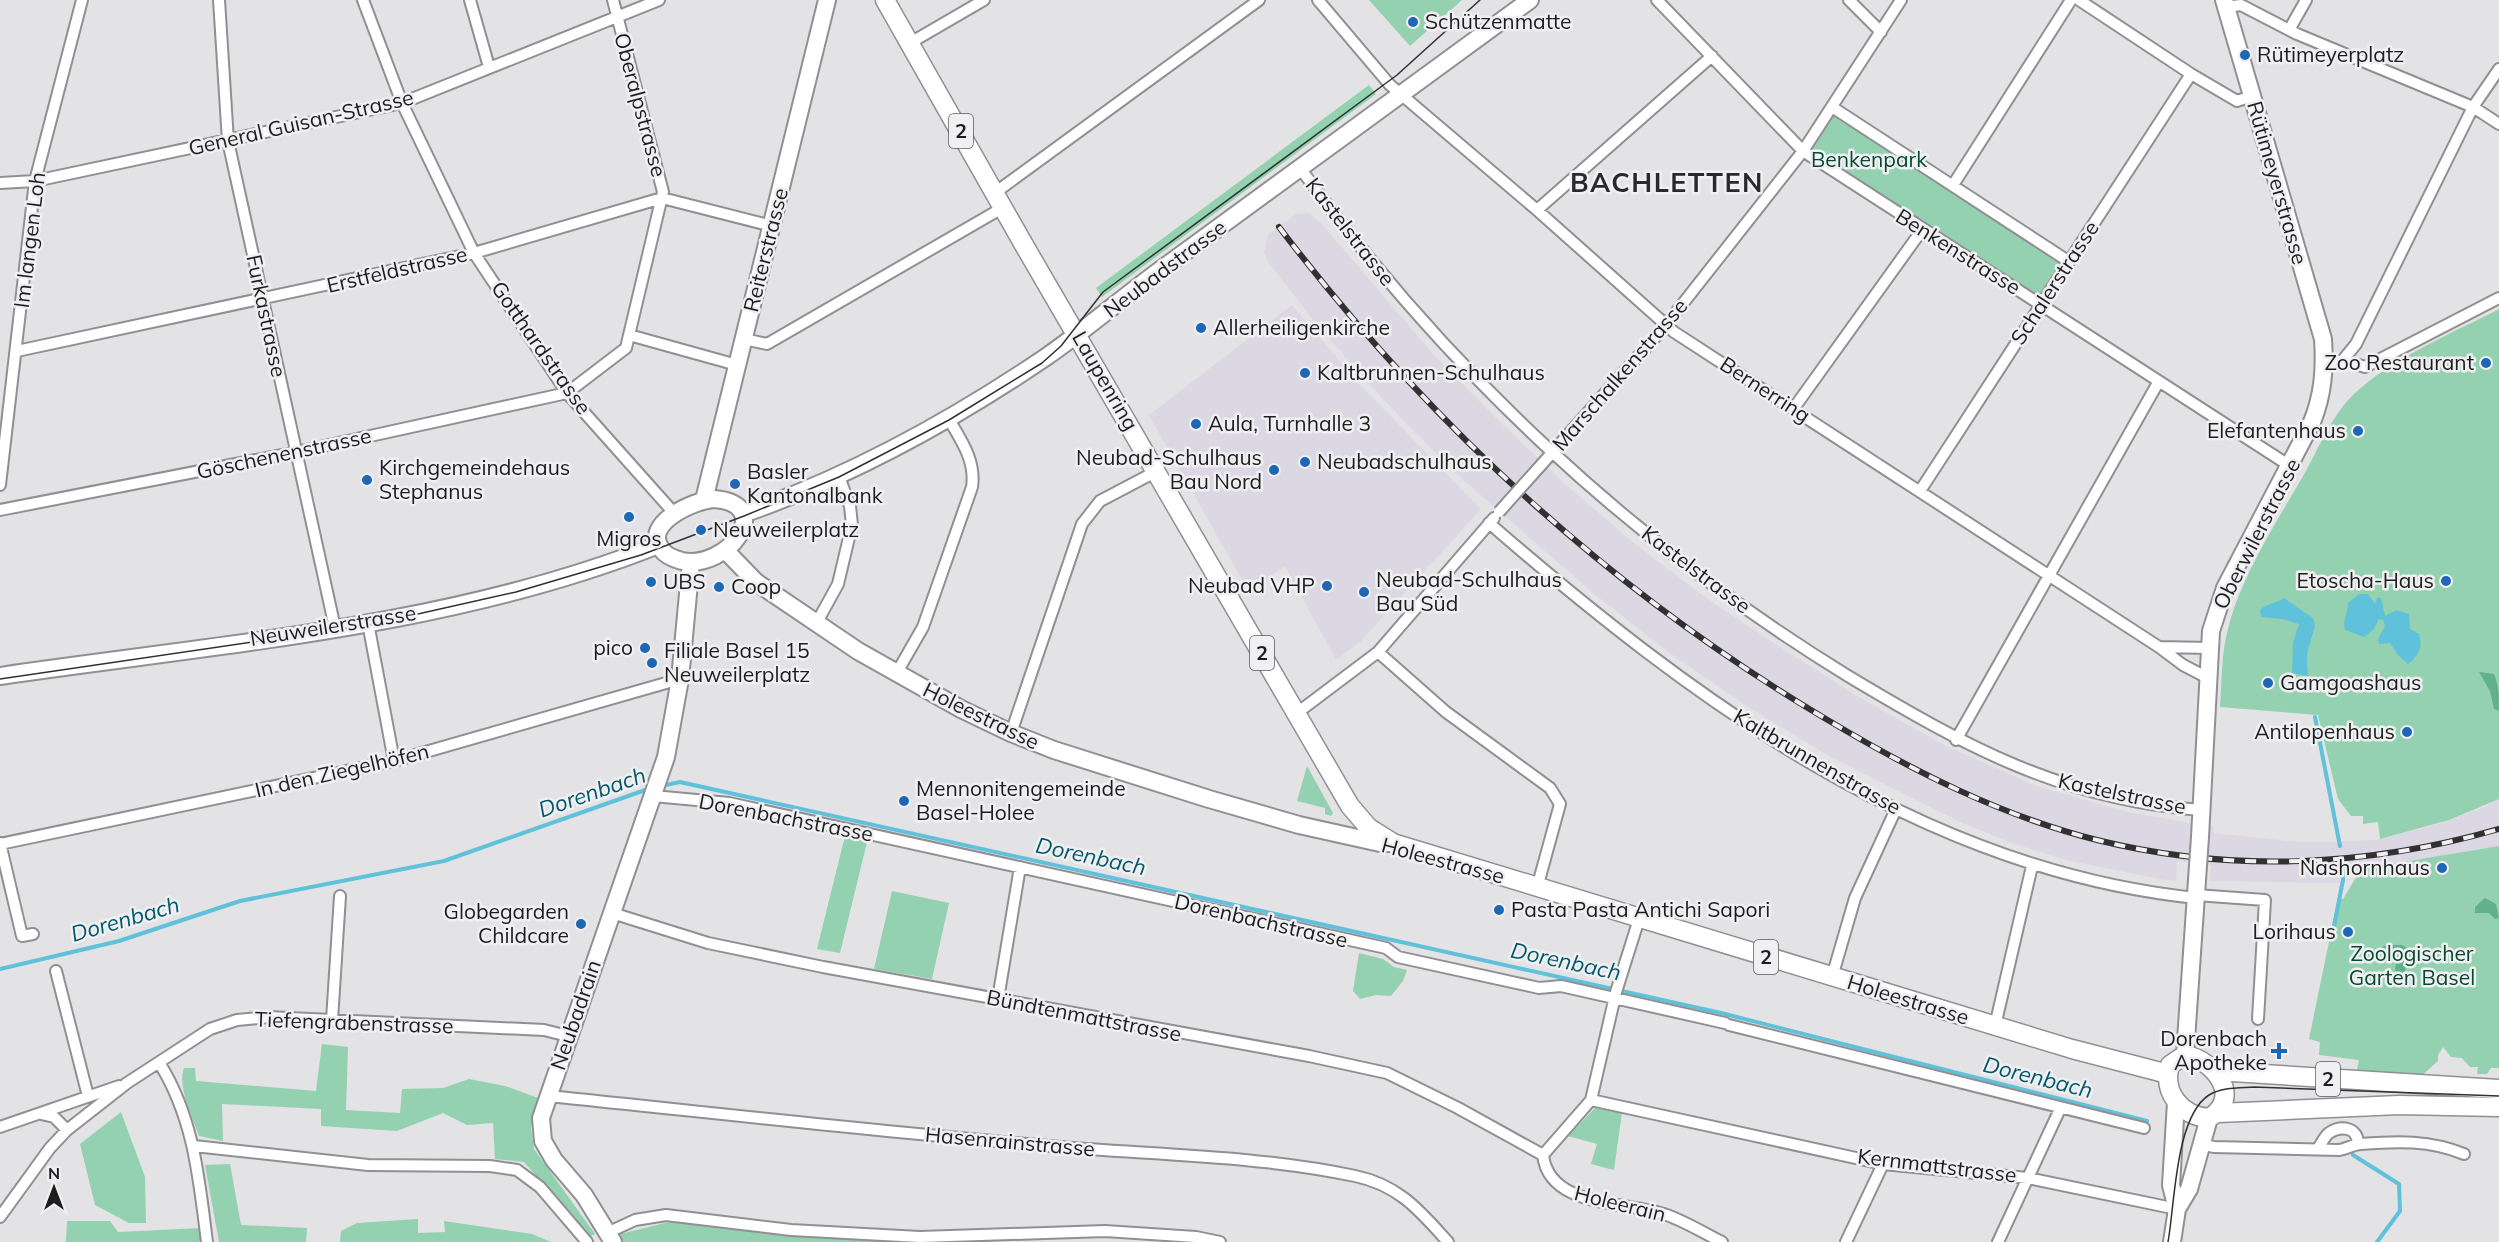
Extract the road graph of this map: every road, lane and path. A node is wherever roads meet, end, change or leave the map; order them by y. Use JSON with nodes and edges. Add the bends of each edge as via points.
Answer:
{"nodes":[{"id":1,"x":82,"y":0,"type":"edge"},
{"id":2,"x":219,"y":0,"type":"edge"},
{"id":3,"x":363,"y":0,"type":"edge"},
{"id":4,"x":470,"y":0,"type":"edge"},
{"id":5,"x":613,"y":0,"type":"edge"},
{"id":6,"x":659,"y":0,"type":"edge"},
{"id":7,"x":827,"y":0,"type":"edge"},
{"id":8,"x":885,"y":0,"type":"edge"},
{"id":9,"x":984,"y":0,"type":"edge"},
{"id":10,"x":1258,"y":0,"type":"edge"},
{"id":11,"x":1318,"y":0,"type":"edge"},
{"id":12,"x":1530,"y":0,"type":"edge"},
{"id":13,"x":1657,"y":0,"type":"edge"},
{"id":14,"x":1849,"y":0,"type":"edge"},
{"id":15,"x":1901,"y":0,"type":"edge"},
{"id":16,"x":2071,"y":0,"type":"edge"},
{"id":17,"x":2079,"y":0,"type":"edge"},
{"id":18,"x":2306,"y":0,"type":"edge"},
{"id":19,"x":2225,"y":4,"type":"edge"},
{"id":20,"x":617,"y":18,"type":"junction"},
{"id":21,"x":2289,"y":30,"type":"junction"},
{"id":22,"x":1881,"y":32,"type":"junction"},
{"id":23,"x":910,"y":43,"type":"junction"},
{"id":24,"x":1712,"y":56,"type":"junction"},
{"id":25,"x":489,"y":67,"type":"junction"},
{"id":26,"x":2499,"y":69,"type":"edge"},
{"id":27,"x":2191,"y":74,"type":"junction"},
{"id":28,"x":1401,"y":95,"type":"junction"},
{"id":29,"x":2252,"y":96,"type":"junction"},
{"id":30,"x":402,"y":103,"type":"junction"},
{"id":31,"x":1832,"y":107,"type":"junction"},
{"id":32,"x":2473,"y":107,"type":"junction"},
{"id":33,"x":2499,"y":124,"type":"edge"},
{"id":34,"x":228,"y":141,"type":"junction"},
{"id":35,"x":1803,"y":151,"type":"junction"},
{"id":36,"x":1300,"y":168,"type":"junction"},
{"id":37,"x":35,"y":181,"type":"junction"},
{"id":38,"x":0,"y":183,"type":"edge"},
{"id":39,"x":1953,"y":185,"type":"junction"},
{"id":40,"x":662,"y":198,"type":"junction"},
{"id":41,"x":1000,"y":199,"type":"junction"},
{"id":42,"x":1537,"y":210,"type":"junction"},
{"id":43,"x":772,"y":226,"type":"junction"},
{"id":44,"x":1922,"y":230,"type":"junction"},
{"id":45,"x":474,"y":253,"type":"junction"},
{"id":46,"x":2068,"y":261,"type":"junction"},
{"id":47,"x":2499,"y":298,"type":"edge"},
{"id":48,"x":263,"y":300,"type":"junction"},
{"id":49,"x":2041,"y":305,"type":"junction"},
{"id":50,"x":1666,"y":326,"type":"junction"},
{"id":51,"x":1077,"y":334,"type":"junction"},
{"id":52,"x":629,"y":335,"type":"junction"},
{"id":53,"x":744,"y":339,"type":"junction"},
{"id":54,"x":17,"y":351,"type":"junction"},
{"id":55,"x":2343,"y":360,"type":"junction"},
{"id":56,"x":737,"y":365,"type":"junction"},
{"id":57,"x":2324,"y":366,"type":"junction"},
{"id":58,"x":2159,"y":381,"type":"junction"},
{"id":59,"x":567,"y":393,"type":"junction"},
{"id":60,"x":1794,"y":408,"type":"junction"},
{"id":61,"x":948,"y":417,"type":"junction"},
{"id":62,"x":297,"y":452,"type":"junction"},
{"id":63,"x":1552,"y":453,"type":"junction"},
{"id":64,"x":2290,"y":466,"type":"junction"},
{"id":65,"x":1157,"y":471,"type":"junction"},
{"id":66,"x":838,"y":474,"type":"junction"},
{"id":67,"x":0,"y":485,"type":"edge"},
{"id":68,"x":1920,"y":491,"type":"junction"},
{"id":69,"x":704,"y":500,"type":"junction"},
{"id":70,"x":0,"y":510,"type":"edge"},
{"id":71,"x":674,"y":513,"type":"junction"},
{"id":72,"x":743,"y":514,"type":"junction"},
{"id":73,"x":1489,"y":523,"type":"junction"},
{"id":74,"x":658,"y":545,"type":"junction"},
{"id":75,"x":726,"y":551,"type":"junction"},
{"id":76,"x":692,"y":562,"type":"junction"},
{"id":77,"x":2050,"y":577,"type":"junction"},
{"id":78,"x":369,"y":623,"type":"junction"},
{"id":79,"x":816,"y":624,"type":"junction"},
{"id":80,"x":335,"y":628,"type":"junction"},
{"id":81,"x":2159,"y":646,"type":"junction"},
{"id":82,"x":2210,"y":648,"type":"junction"},
{"id":83,"x":1378,"y":652,"type":"junction"},
{"id":84,"x":896,"y":674,"type":"junction"},
{"id":85,"x":0,"y":676,"type":"edge"},
{"id":86,"x":2208,"y":678,"type":"junction"},
{"id":87,"x":680,"y":679,"type":"junction"},
{"id":88,"x":1297,"y":713,"type":"junction"},
{"id":89,"x":1011,"y":733,"type":"junction"},
{"id":90,"x":1956,"y":740,"type":"junction"},
{"id":91,"x":394,"y":762,"type":"junction"},
{"id":92,"x":653,"y":796,"type":"junction"},
{"id":93,"x":1896,"y":808,"type":"junction"},
{"id":94,"x":2201,"y":810,"type":"junction"},
{"id":95,"x":1393,"y":843,"type":"junction"},
{"id":96,"x":0,"y":844,"type":"edge"},
{"id":97,"x":2032,"y":866,"type":"junction"},
{"id":98,"x":1020,"y":867,"type":"junction"},
{"id":99,"x":1537,"y":888,"type":"junction"},
{"id":100,"x":2197,"y":891,"type":"junction"},
{"id":101,"x":340,"y":896,"type":"dead end"},
{"id":102,"x":612,"y":913,"type":"junction"},
{"id":103,"x":1639,"y":919,"type":"junction"},
{"id":104,"x":33,"y":934,"type":"dead end"},
{"id":105,"x":56,"y":971,"type":"dead end"},
{"id":106,"x":1832,"y":977,"type":"junction"},
{"id":107,"x":1617,"y":991,"type":"junction"},
{"id":108,"x":999,"y":999,"type":"junction"},
{"id":109,"x":2258,"y":1019,"type":"dead end"},
{"id":110,"x":332,"y":1020,"type":"junction"},
{"id":111,"x":1995,"y":1026,"type":"junction"},
{"id":112,"x":568,"y":1036,"type":"junction"},
{"id":113,"x":2186,"y":1055,"type":"junction"},
{"id":114,"x":160,"y":1064,"type":"junction"},
{"id":115,"x":2216,"y":1071,"type":"junction"},
{"id":116,"x":2168,"y":1074,"type":"junction"},
{"id":117,"x":127,"y":1083,"type":"junction"},
{"id":118,"x":2499,"y":1089,"type":"edge"},
{"id":119,"x":2440,"y":1095,"type":"junction"},
{"id":120,"x":88,"y":1096,"type":"junction"},
{"id":121,"x":548,"y":1096,"type":"junction"},
{"id":122,"x":1591,"y":1100,"type":"junction"},
{"id":123,"x":2176,"y":1102,"type":"junction"},
{"id":124,"x":2499,"y":1107,"type":"edge"},
{"id":125,"x":2060,"y":1109,"type":"junction"},
{"id":126,"x":38,"y":1114,"type":"junction"},
{"id":127,"x":2214,"y":1115,"type":"junction"},
{"id":128,"x":0,"y":1127,"type":"edge"},
{"id":129,"x":2144,"y":1128,"type":"dead end"},
{"id":130,"x":67,"y":1130,"type":"junction"},
{"id":131,"x":2200,"y":1144,"type":"junction"},
{"id":132,"x":2358,"y":1144,"type":"junction"},
{"id":133,"x":194,"y":1146,"type":"junction"},
{"id":134,"x":2318,"y":1149,"type":"junction"},
{"id":135,"x":2464,"y":1154,"type":"dead end"},
{"id":136,"x":1543,"y":1155,"type":"junction"},
{"id":137,"x":1883,"y":1164,"type":"junction"},
{"id":138,"x":2028,"y":1178,"type":"junction"},
{"id":139,"x":2177,"y":1209,"type":"junction"},
{"id":140,"x":0,"y":1217,"type":"edge"},
{"id":141,"x":610,"y":1237,"type":"edge"},
{"id":142,"x":971,"y":1239,"type":"edge"},
{"id":143,"x":1447,"y":1241,"type":"edge"},
{"id":144,"x":207,"y":1242,"type":"edge"},
{"id":145,"x":587,"y":1242,"type":"edge"},
{"id":146,"x":1220,"y":1242,"type":"edge"},
{"id":147,"x":1722,"y":1242,"type":"edge"},
{"id":148,"x":1846,"y":1242,"type":"edge"},
{"id":149,"x":1998,"y":1242,"type":"edge"},
{"id":150,"x":2172,"y":1242,"type":"edge"}],
"edges":[{"from":1,"to":37,"type":"street","name":"Im langen Loh"},
{"from":2,"to":34,"type":"street","name":"Furkastrasse"},
{"from":3,"to":30,"type":"street","name":"Gotthardstrasse"},
{"from":4,"to":25,"type":"street"},
{"from":5,"to":20,"type":"street","name":"Oberalpstrasse"},
{"from":6,"to":20,"type":"street","name":"General Guisan-Strasse"},
{"from":7,"to":43,"type":"street","name":"Reiterstrasse"},
{"from":8,"to":23,"type":"main road","name":"Laupenring","number":"2"},
{"from":9,"to":23,"type":"street"},
{"from":10,"to":41,"type":"street"},
{"from":11,"to":28,"type":"street","name":"Bernerring"},
{"from":12,"to":28,"type":"street","name":"Neubadstrasse"},
{"from":13,"to":24,"type":"street","name":"Benkenstrasse"},
{"from":14,"to":22,"type":"street"},
{"from":15,"to":22,"type":"street","name":"Marschalkenstrasse"},
{"from":16,"to":39,"type":"street"},
{"from":17,"to":27,"type":"street"},
{"from":18,"to":21,"type":"street"},
{"from":19,"to":21,"type":"street","via":[[2241,5]]},
{"from":19,"to":29,"type":"street","name":"Rütimeyerstrasse"},
{"from":20,"to":25,"type":"street","name":"General Guisan-Strasse"},
{"from":20,"to":40,"type":"street","name":"Oberalpstrasse"},
{"from":21,"to":32,"type":"street"},
{"from":22,"to":31,"type":"street","name":"Marschalkenstrasse"},
{"from":23,"to":41,"type":"main road","name":"Laupenring","number":"2"},
{"from":24,"to":35,"type":"street","name":"Benkenstrasse"},
{"from":24,"to":42,"type":"street"},
{"from":25,"to":30,"type":"street","name":"General Guisan-Strasse"},
{"from":26,"to":32,"type":"street"},
{"from":27,"to":29,"type":"street","via":[[2237,101]]},
{"from":27,"to":46,"type":"street","name":"Schalerstrasse"},
{"from":28,"to":36,"type":"street","name":"Neubadstrasse"},
{"from":28,"to":42,"type":"street","name":"Bernerring"},
{"from":29,"to":57,"type":"street","name":"Rütimeyerstrasse","via":[[2323,339]]},
{"from":30,"to":34,"type":"street","name":"General Guisan-Strasse"},
{"from":30,"to":45,"type":"street","name":"Gotthardstrasse"},
{"from":31,"to":35,"type":"street","name":"Marschalkenstrasse"},
{"from":31,"to":39,"type":"street"},
{"from":32,"to":33,"type":"street"},
{"from":32,"to":55,"type":"street","via":[[2356,344]]},
{"from":34,"to":37,"type":"street","name":"General Guisan-Strasse"},
{"from":34,"to":48,"type":"street","name":"Furkastrasse"},
{"from":35,"to":44,"type":"street","name":"Benkenstrasse"},
{"from":35,"to":50,"type":"street","name":"Marschalkenstrasse"},
{"from":36,"to":51,"type":"street","name":"Neubadstrasse"},
{"from":36,"to":63,"type":"street","name":"Kastelstrasse","via":[[1421,321]]},
{"from":37,"to":38,"type":"street","name":"General Guisan-Strasse"},
{"from":37,"to":54,"type":"street","name":"Im langen Loh"},
{"from":39,"to":46,"type":"street"},
{"from":40,"to":43,"type":"street"},
{"from":40,"to":45,"type":"street","name":"Erstfeldstrasse"},
{"from":40,"to":52,"type":"street","name":"Oberalpstrasse"},
{"from":41,"to":51,"type":"main road","name":"Laupenring","number":"2"},
{"from":41,"to":53,"type":"street","via":[[767,344]]},
{"from":42,"to":50,"type":"street","name":"Bernerring"},
{"from":43,"to":53,"type":"street","name":"Reiterstrasse"},
{"from":44,"to":49,"type":"street","name":"Benkenstrasse"},
{"from":44,"to":60,"type":"street"},
{"from":45,"to":48,"type":"street","name":"Erstfeldstrasse"},
{"from":45,"to":59,"type":"street","name":"Gotthardstrasse"},
{"from":46,"to":49,"type":"street","name":"Schalerstrasse"},
{"from":47,"to":55,"type":"street","via":[[2365,367]]},
{"from":48,"to":54,"type":"street","name":"Erstfeldstrasse"},
{"from":48,"to":62,"type":"street","name":"Furkastrasse"},
{"from":49,"to":58,"type":"street","name":"Benkenstrasse"},
{"from":49,"to":68,"type":"street","name":"Schalerstrasse"},
{"from":50,"to":60,"type":"street","name":"Bernerring"},
{"from":50,"to":63,"type":"street","name":"Marschalkenstrasse"},
{"from":51,"to":61,"type":"street","name":"Neubadstrasse"},
{"from":51,"to":65,"type":"main road","name":"Laupenring","number":"2"},
{"from":52,"to":56,"type":"street"},
{"from":52,"to":59,"type":"street","name":"Oberalpstrasse","via":[[626,348]]},
{"from":53,"to":56,"type":"street","name":"Reiterstrasse"},
{"from":54,"to":67,"type":"street","name":"Im langen Loh"},
{"from":55,"to":57,"type":"street"},
{"from":56,"to":69,"type":"street","name":"Reiterstrasse"},
{"from":57,"to":64,"type":"street","name":"Oberwilerstrasse","via":[[2318,408]]},
{"from":58,"to":64,"type":"street","name":"Benkenstrasse"},
{"from":58,"to":77,"type":"street"},
{"from":59,"to":62,"type":"street","name":"Göschenenstrasse"},
{"from":59,"to":71,"type":"street","name":"Gotthardstrasse"},
{"from":60,"to":68,"type":"street","name":"Bernerring"},
{"from":61,"to":66,"type":"street","name":"Neubadstrasse"},
{"from":61,"to":84,"type":"street","via":[[970,457],[972,488],[923,627]]},
{"from":62,"to":70,"type":"street","name":"Göschenenstrasse"},
{"from":62,"to":80,"type":"street","name":"Furkastrasse"},
{"from":63,"to":73,"type":"street","name":"Marschalkenstrasse","bridge":true},
{"from":63,"to":90,"type":"street","name":"Kastelstrasse","via":[[1728,597]]},
{"from":64,"to":82,"type":"street","name":"Oberwilerstrasse","via":[[2226,588]]},
{"from":65,"to":88,"type":"main road","name":"Laupenring","number":"2"},
{"from":65,"to":89,"type":"street","via":[[1100,501],[1082,524]]},
{"from":66,"to":72,"type":"street","name":"Neubadstrasse"},
{"from":66,"to":79,"type":"street","via":[[850,506],[852,525],[838,584]]},
{"from":68,"to":77,"type":"street","name":"Bernerring"},
{"from":69,"to":71,"type":"street"},
{"from":69,"to":72,"type":"street","via":[[729,501]]},
{"from":71,"to":74,"type":"street","via":[[661,528]]},
{"from":72,"to":75,"type":"street","via":[[741,532]]},
{"from":73,"to":83,"type":"street","name":"Marschalkenstrasse"},
{"from":73,"to":93,"type":"street","name":"Kaltbrunnenstrasse","via":[[1582,603],[1697,690],[1772,740]]},
{"from":74,"to":76,"type":"street","via":[[669,556]]},
{"from":74,"to":78,"type":"street","name":"Neuweilerstrasse","via":[[506,592]]},
{"from":75,"to":76,"type":"street"},
{"from":75,"to":79,"type":"street","name":"Holeestrasse","via":[[756,582]]},
{"from":76,"to":87,"type":"street"},
{"from":77,"to":81,"type":"street","name":"Bernerring"},
{"from":77,"to":90,"type":"street"},
{"from":78,"to":80,"type":"street","name":"Neuweilerstrasse"},
{"from":78,"to":91,"type":"street"},
{"from":79,"to":84,"type":"street","name":"Holeestrasse"},
{"from":80,"to":85,"type":"street","name":"Neuweilerstrasse"},
{"from":81,"to":82,"type":"street"},
{"from":81,"to":86,"type":"street","name":"Bernerring","via":[[2183,666]]},
{"from":82,"to":86,"type":"street","name":"Oberwilerstrasse"},
{"from":83,"to":88,"type":"street","name":"Marschalkenstrasse"},
{"from":83,"to":99,"type":"street","via":[[1446,711],[1550,788],[1558,799],[1560,804]]},
{"from":84,"to":89,"type":"street","name":"Holeestrasse"},
{"from":86,"to":94,"type":"street","name":"Oberwilerstrasse"},
{"from":87,"to":91,"type":"street","name":"In den Ziegelhöfen"},
{"from":87,"to":92,"type":"street","name":"Neubadrain"},
{"from":88,"to":95,"type":"main road","name":"Laupenring","number":"2","via":[[1350,806],[1369,828]]},
{"from":89,"to":95,"type":"street","name":"Holeestrasse","via":[[1122,772],[1288,822]]},
{"from":90,"to":94,"type":"street","name":"Kastelstrasse","via":[[2014,767],[2066,785],[2124,799]]},
{"from":91,"to":96,"type":"street","name":"In den Ziegelhöfen"},
{"from":92,"to":98,"type":"street","name":"Dorenbachstrasse","via":[[729,803]]},
{"from":92,"to":102,"type":"street","name":"Neubadrain"},
{"from":93,"to":97,"type":"street","name":"Kaltbrunnenstrasse"},
{"from":93,"to":106,"type":"street","via":[[1855,898]]},
{"from":94,"to":100,"type":"street","name":"Oberwilerstrasse","bridge":true},
{"from":95,"to":99,"type":"main road","name":"Holeestrasse","number":"2"},
{"from":96,"to":104,"type":"street","via":[[22,936]]},
{"from":97,"to":100,"type":"street","name":"Kaltbrunnenstrasse","via":[[2108,886]]},
{"from":97,"to":111,"type":"street"},
{"from":98,"to":107,"type":"street","name":"Dorenbachstrasse","via":[[1386,948],[1398,957],[1539,988]]},
{"from":98,"to":108,"type":"street"},
{"from":99,"to":103,"type":"main road","name":"Holeestrasse","number":"2"},
{"from":100,"to":109,"type":"street","name":"Kaltbrunnenstrasse","via":[[2265,900]]},
{"from":100,"to":113,"type":"street","name":"Oberwilerstrasse"},
{"from":101,"to":110,"type":"street"},
{"from":102,"to":108,"type":"street","name":"Bündtenmattstrasse","via":[[708,943]]},
{"from":102,"to":112,"type":"street","name":"Neubadrain"},
{"from":103,"to":106,"type":"main road","name":"Holeestrasse","number":"2"},
{"from":103,"to":107,"type":"street"},
{"from":105,"to":120,"type":"street"},
{"from":106,"to":111,"type":"main road","name":"Holeestrasse","number":"2"},
{"from":107,"to":122,"type":"street"},
{"from":107,"to":125,"type":"street","name":"Dorenbachstrasse","via":[[1727,1024]]},
{"from":108,"to":136,"type":"street","name":"Bündtenmattstrasse","via":[[1387,1073]]},
{"from":110,"to":112,"type":"street","name":"Tiefengrabenstrasse","via":[[544,1030]]},
{"from":110,"to":114,"type":"street","name":"Tiefengrabenstrasse","via":[[237,1020],[210,1029]]},
{"from":111,"to":116,"type":"main road","name":"Holeestrasse","number":"2"},
{"from":112,"to":121,"type":"street","name":"Neubadrain"},
{"from":113,"to":115,"type":"main road","via":[[2201,1059]]},
{"from":113,"to":116,"type":"main road","via":[[2170,1065]]},
{"from":114,"to":117,"type":"street","name":"Tiefengrabenstrasse"},
{"from":114,"to":133,"type":"street","via":[[184,1111]]},
{"from":115,"to":119,"type":"main road","number":"2"},
{"from":115,"to":127,"type":"main road","via":[[2224,1097]]},
{"from":116,"to":123,"type":"main road"},
{"from":117,"to":120,"type":"street"},
{"from":117,"to":130,"type":"street","name":"Tiefengrabenstrasse"},
{"from":118,"to":119,"type":"main road","number":"2"},
{"from":119,"to":124,"type":"main road","number":"2"},
{"from":119,"to":127,"type":"main road","number":"2"},
{"from":120,"to":126,"type":"street"},
{"from":121,"to":141,"type":"street","name":"Neubadrain","via":[[541,1118],[543,1141]]},
{"from":121,"to":143,"type":"street","name":"Hasenrainstrasse","via":[[1046,1146],[1282,1165],[1356,1176],[1389,1188],[1420,1208]]},
{"from":122,"to":136,"type":"street"},
{"from":122,"to":137,"type":"street","name":"Kernmattstrasse"},
{"from":123,"to":127,"type":"main road","via":[[2192,1113]]},
{"from":123,"to":139,"type":"street","via":[[2171,1185]]},
{"from":125,"to":129,"type":"street","name":"Dorenbachstrasse"},
{"from":125,"to":138,"type":"street"},
{"from":126,"to":128,"type":"street"},
{"from":126,"to":130,"type":"street","via":[[54,1117]]},
{"from":127,"to":131,"type":"street"},
{"from":130,"to":140,"type":"street","name":"Tiefengrabenstrasse"},
{"from":131,"to":134,"type":"street"},
{"from":131,"to":139,"type":"street","via":[[2189,1189]]},
{"from":132,"to":134,"type":"street","via":[[2351,1148]]},
{"from":132,"to":134,"type":"street","via":[[2357,1135],[2344,1129],[2328,1134]]},
{"from":132,"to":135,"type":"street","via":[[2436,1143]]},
{"from":133,"to":144,"type":"street"},
{"from":133,"to":145,"type":"street","via":[[368,1165],[490,1166],[517,1170],[540,1188]]},
{"from":136,"to":147,"type":"street","name":"Holeerain","via":[[1548,1176],[1563,1190],[1666,1214]]},
{"from":137,"to":138,"type":"street","name":"Kernmattstrasse"},
{"from":137,"to":148,"type":"street"},
{"from":138,"to":139,"type":"street","name":"Kernmattstrasse"},
{"from":138,"to":149,"type":"street"},
{"from":139,"to":150,"type":"street"},
{"from":141,"to":142,"type":"street","via":[[636,1220],[666,1215],[793,1230]]},
{"from":142,"to":146,"type":"street","via":[[1106,1231]]}]}
